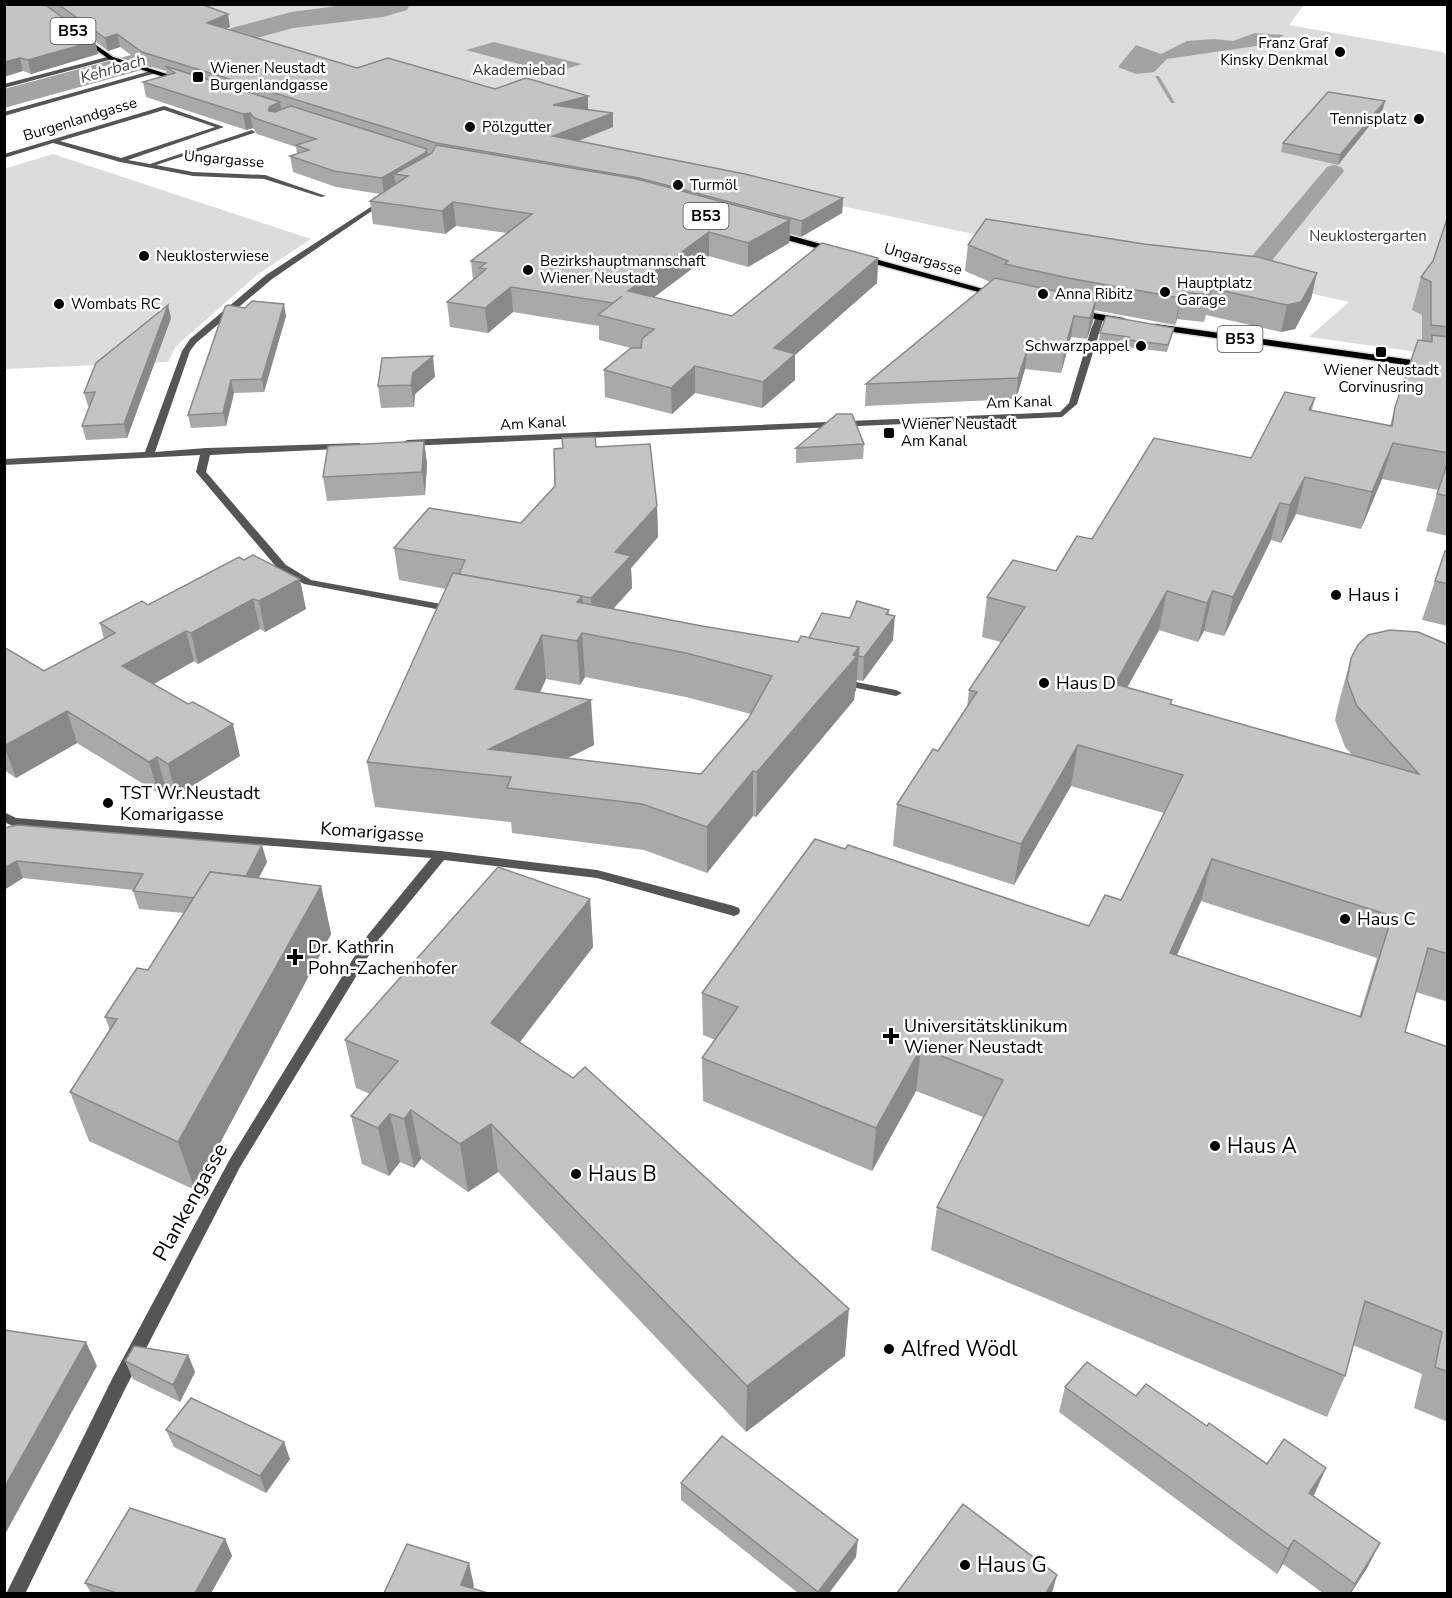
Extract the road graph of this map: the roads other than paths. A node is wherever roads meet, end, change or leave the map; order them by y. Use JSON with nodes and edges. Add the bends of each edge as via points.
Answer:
{"nodes":[{"id":1,"x":73,"y":32,"type":"edge"},
{"id":2,"x":111,"y":58,"type":"junction"},
{"id":3,"x":154,"y":72,"type":"junction"},
{"id":4,"x":197,"y":85,"type":"edge"},
{"id":5,"x":4,"y":86,"type":"edge"},
{"id":6,"x":164,"y":108,"type":"joint"},
{"id":7,"x":4,"y":114,"type":"edge"},
{"id":8,"x":252,"y":132,"type":"edge"},
{"id":9,"x":55,"y":142,"type":"junction"},
{"id":10,"x":4,"y":156,"type":"edge"},
{"id":11,"x":120,"y":160,"type":"junction"},
{"id":12,"x":151,"y":165,"type":"junction"},
{"id":13,"x":395,"y":193,"type":"edge"},
{"id":14,"x":323,"y":195,"type":"dead end"},
{"id":15,"x":760,"y":230,"type":"edge"},
{"id":16,"x":1006,"y":297,"type":"edge"},
{"id":17,"x":1064,"y":310,"type":"edge"},
{"id":18,"x":1100,"y":317,"type":"junction"},
{"id":19,"x":1448,"y":368,"type":"edge"},
{"id":20,"x":392,"y":443,"type":"edge"},
{"id":21,"x":368,"y":444,"type":"edge"},
{"id":22,"x":206,"y":451,"type":"junction"},
{"id":23,"x":149,"y":455,"type":"junction"},
{"id":24,"x":4,"y":462,"type":"edge"},
{"id":25,"x":461,"y":610,"type":"edge"},
{"id":26,"x":828,"y":680,"type":"edge"},
{"id":27,"x":896,"y":693,"type":"dead end"},
{"id":28,"x":7,"y":822,"type":"edge"},
{"id":29,"x":441,"y":855,"type":"junction"},
{"id":30,"x":734,"y":911,"type":"dead end"},
{"id":31,"x":15,"y":1593,"type":"edge"}],
"edges":[{"from":1,"to":2,"type":"main road","number":"B53"},
{"from":2,"to":3,"type":"main road","number":"B53"},
{"from":2,"to":5,"type":"street"},
{"from":3,"to":4,"type":"main road","number":"B53"},
{"from":3,"to":7,"type":"street","name":"Burgenlandgasse"},
{"from":6,"to":9,"type":"street","name":"Burgenlandgasse"},
{"from":6,"to":11,"type":"street","name":"Ungargasse","via":[[221,127]]},
{"from":8,"to":12,"type":"street"},
{"from":9,"to":10,"type":"street","name":"Burgenlandgasse"},
{"from":9,"to":11,"type":"street","name":"Ungargasse"},
{"from":11,"to":12,"type":"street","name":"Ungargasse"},
{"from":12,"to":14,"type":"street","name":"Ungargasse","via":[[193,174],[265,177]]},
{"from":13,"to":23,"type":"street","via":[[269,277],[193,341]]},
{"from":15,"to":16,"type":"main road","name":"Ungargasse"},
{"from":17,"to":18,"type":"main road","number":"B53"},
{"from":18,"to":19,"type":"main road","number":"B53"},
{"from":18,"to":20,"type":"street","name":"Am Kanal","via":[[1073,404],[1062,414]]},
{"from":21,"to":22,"type":"street"},
{"from":22,"to":23,"type":"street"},
{"from":22,"to":25,"type":"street","via":[[201,472],[282,567],[308,582]]},
{"from":23,"to":24,"type":"street"},
{"from":26,"to":27,"type":"street"},
{"from":28,"to":29,"type":"street","name":"Komarigasse"},
{"from":29,"to":30,"type":"street","name":"Komarigasse","via":[[597,874]]},
{"from":29,"to":31,"type":"street","name":"Plankengasse","via":[[372,939],[235,1163],[118,1385]]}]}
